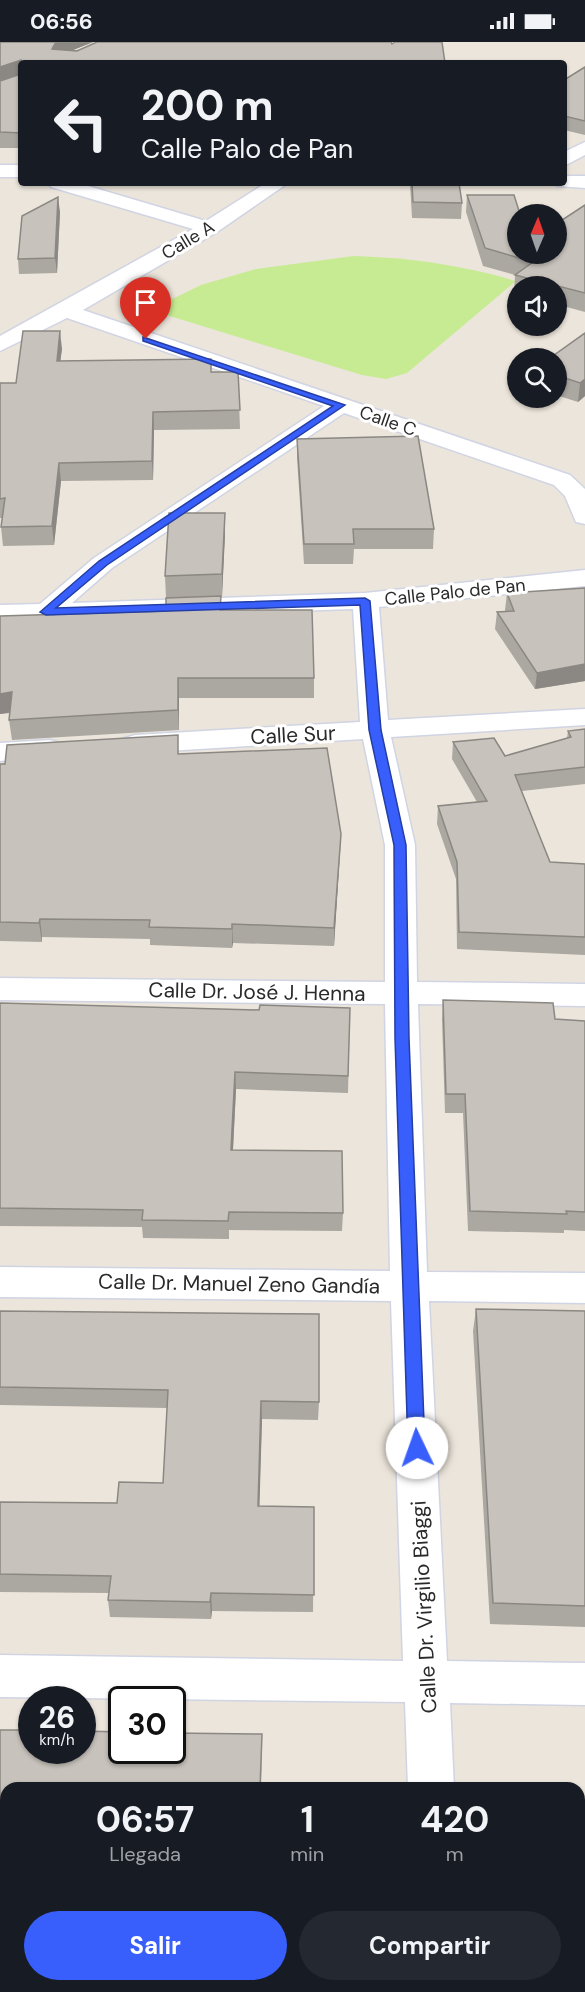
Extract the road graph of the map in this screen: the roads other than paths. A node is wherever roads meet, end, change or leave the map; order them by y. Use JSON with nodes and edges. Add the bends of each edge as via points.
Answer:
{"nodes":[{"id":1,"x":585,"y":147,"type":"edge"},
{"id":2,"x":567,"y":158,"type":"edge"},
{"id":3,"x":0,"y":171,"type":"edge"},
{"id":4,"x":18,"y":171,"type":"edge"},
{"id":5,"x":567,"y":172,"type":"edge"},
{"id":6,"x":585,"y":172,"type":"edge"},
{"id":7,"x":0,"y":181,"type":"edge"},
{"id":8,"x":18,"y":181,"type":"edge"},
{"id":9,"x":567,"y":182,"type":"edge"},
{"id":10,"x":585,"y":182,"type":"edge"},
{"id":11,"x":68,"y":186,"type":"edge"},
{"id":12,"x":274,"y":186,"type":"edge"},
{"id":13,"x":210,"y":228,"type":"junction"},
{"id":14,"x":66,"y":311,"type":"junction"},
{"id":15,"x":0,"y":345,"type":"edge"},
{"id":16,"x":341,"y":405,"type":"junction"},
{"id":17,"x":585,"y":518,"type":"edge"},
{"id":18,"x":585,"y":578,"type":"edge"},
{"id":19,"x":365,"y":601,"type":"junction"},
{"id":20,"x":46,"y":612,"type":"junction"},
{"id":21,"x":0,"y":614,"type":"edge"},
{"id":22,"x":585,"y":717,"type":"edge"},
{"id":23,"x":375,"y":730,"type":"junction"},
{"id":24,"x":0,"y":752,"type":"edge"},
{"id":25,"x":0,"y":989,"type":"edge"},
{"id":26,"x":401,"y":993,"type":"junction"},
{"id":27,"x":585,"y":995,"type":"edge"},
{"id":28,"x":0,"y":1282,"type":"edge"},
{"id":29,"x":409,"y":1285,"type":"junction"},
{"id":30,"x":585,"y":1288,"type":"edge"},
{"id":31,"x":0,"y":1676,"type":"edge"},
{"id":32,"x":427,"y":1680,"type":"junction"},
{"id":33,"x":585,"y":1684,"type":"edge"},
{"id":34,"x":431,"y":1782,"type":"edge"}],
"edges":[{"from":1,"to":2,"type":"street"},
{"from":3,"to":4,"type":"street"},
{"from":5,"to":6,"type":"street"},
{"from":7,"to":8,"type":"street"},
{"from":9,"to":10,"type":"street"},
{"from":11,"to":13,"type":"street"},
{"from":12,"to":13,"type":"street","name":"Calle A"},
{"from":13,"to":14,"type":"street","name":"Calle A"},
{"from":14,"to":15,"type":"street","name":"Calle A"},
{"from":14,"to":16,"type":"street","name":"Calle C"},
{"from":16,"to":17,"type":"street","name":"Calle C","via":[[570,474]]},
{"from":16,"to":20,"type":"street","via":[[103,563]]},
{"from":18,"to":19,"type":"street","name":"Calle Palo de Pan"},
{"from":19,"to":20,"type":"street","name":"Calle Palo de Pan"},
{"from":19,"to":23,"type":"street","name":"Calle Dr. Virgilio Biaggi"},
{"from":20,"to":21,"type":"street","name":"Calle Palo de Pan"},
{"from":22,"to":23,"type":"street","name":"Calle Sur"},
{"from":23,"to":24,"type":"street","name":"Calle Sur"},
{"from":23,"to":26,"type":"street","name":"Calle Dr. Virgilio Biaggi","via":[[400,845]]},
{"from":25,"to":26,"type":"street","name":"Calle Dr. José J. Henna"},
{"from":26,"to":27,"type":"street","name":"Calle Dr. José J. Henna"},
{"from":26,"to":29,"type":"street","name":"Calle Dr. Virgilio Biaggi"},
{"from":28,"to":29,"type":"street","name":"Calle Dr. Manuel Zeno Gandía"},
{"from":29,"to":30,"type":"street","name":"Calle Dr. Manuel Zeno Gandía"},
{"from":29,"to":32,"type":"street","name":"Calle Dr. Virgilio Biaggi"},
{"from":31,"to":32,"type":"street"},
{"from":32,"to":33,"type":"street"},
{"from":32,"to":34,"type":"street","name":"Calle Dr. Virgilio Biaggi"}]}
